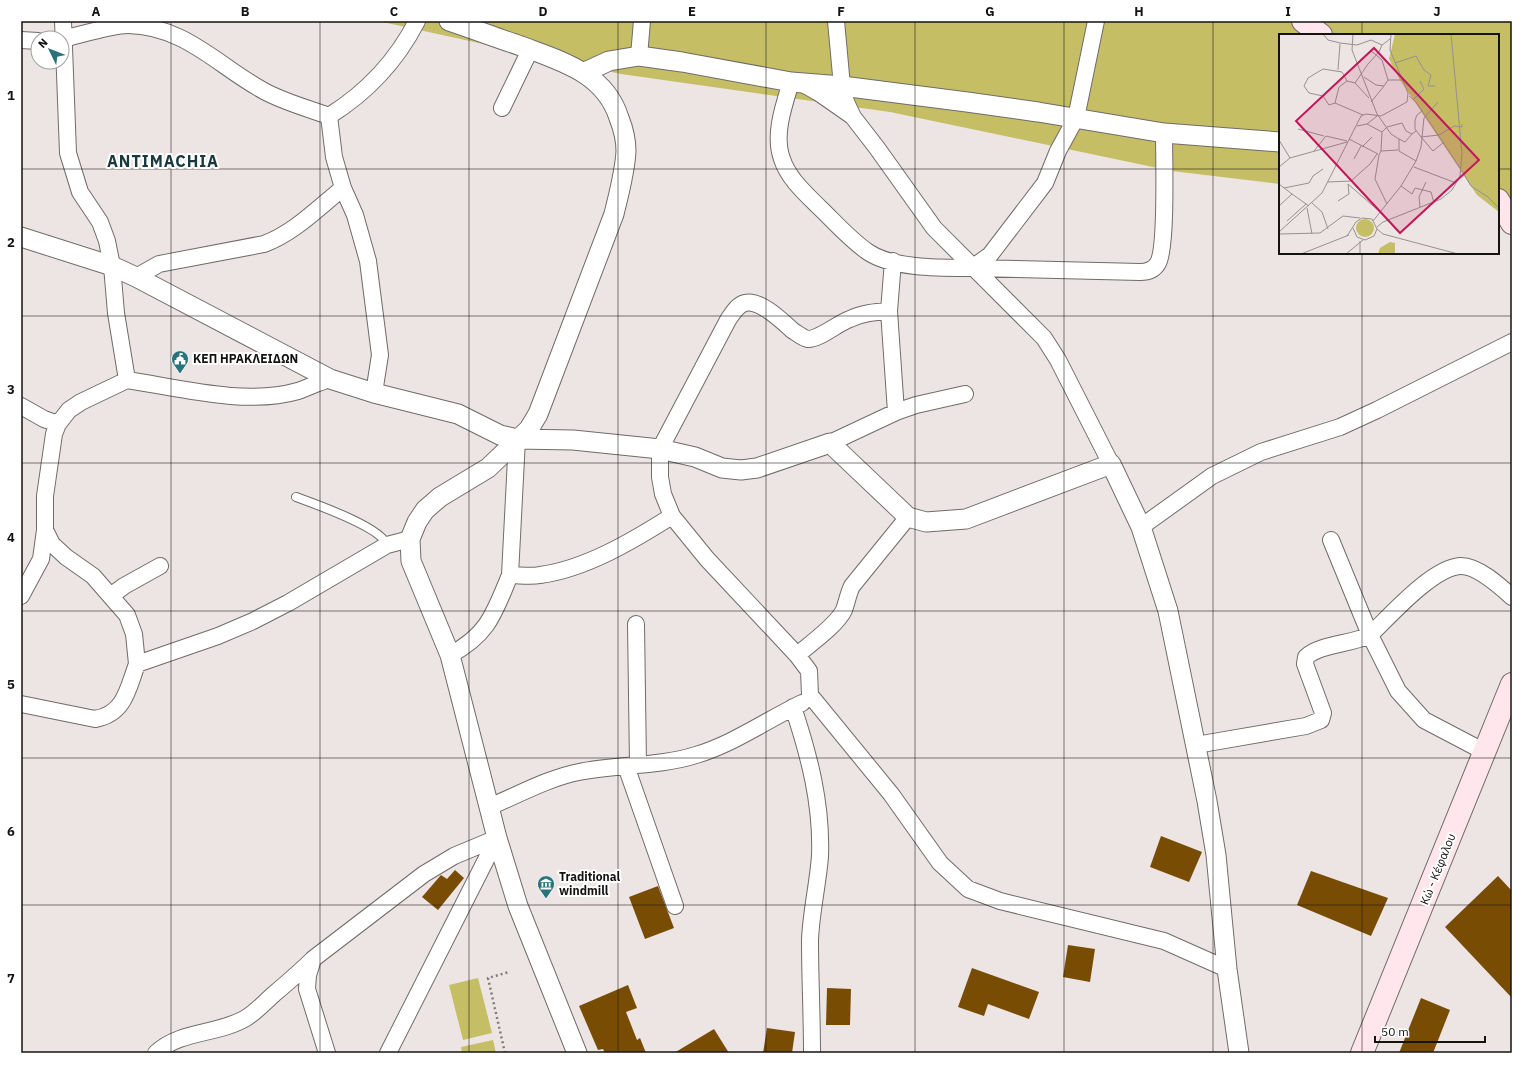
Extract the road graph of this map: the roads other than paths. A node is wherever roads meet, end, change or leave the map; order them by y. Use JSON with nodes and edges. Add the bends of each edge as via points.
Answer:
{"nodes":[{"id":1,"x":417,"y":21,"type":"edge"},
{"id":2,"x":449,"y":21,"type":"edge"},
{"id":3,"x":642,"y":21,"type":"edge"},
{"id":4,"x":836,"y":21,"type":"edge"},
{"id":5,"x":1096,"y":21,"type":"edge"},
{"id":6,"x":1303,"y":21,"type":"edge"},
{"id":7,"x":1320,"y":34,"type":"edge"},
{"id":8,"x":70,"y":37,"type":"edge"},
{"id":9,"x":530,"y":50,"type":"junction"},
{"id":10,"x":639,"y":56,"type":"junction"},
{"id":11,"x":64,"y":70,"type":"edge"},
{"id":12,"x":585,"y":72,"type":"junction"},
{"id":13,"x":796,"y":82,"type":"junction"},
{"id":14,"x":842,"y":86,"type":"junction"},
{"id":15,"x":502,"y":108,"type":"dead end"},
{"id":16,"x":329,"y":116,"type":"junction"},
{"id":17,"x":853,"y":117,"type":"junction"},
{"id":18,"x":1076,"y":118,"type":"junction"},
{"id":19,"x":1164,"y":133,"type":"junction"},
{"id":20,"x":1279,"y":142,"type":"edge"},
{"id":21,"x":342,"y":188,"type":"junction"},
{"id":22,"x":1499,"y":196,"type":"edge"},
{"id":23,"x":1512,"y":199,"type":"edge"},
{"id":24,"x":1499,"y":202,"type":"edge"},
{"id":25,"x":1512,"y":223,"type":"edge"},
{"id":26,"x":21,"y":237,"type":"edge"},
{"id":27,"x":893,"y":262,"type":"junction"},
{"id":28,"x":112,"y":266,"type":"junction"},
{"id":29,"x":972,"y":268,"type":"junction"},
{"id":30,"x":136,"y":277,"type":"junction"},
{"id":31,"x":889,"y":311,"type":"junction"},
{"id":32,"x":1512,"y":342,"type":"edge"},
{"id":33,"x":330,"y":378,"type":"junction"},
{"id":34,"x":127,"y":380,"type":"junction"},
{"id":35,"x":374,"y":393,"type":"junction"},
{"id":36,"x":966,"y":394,"type":"dead end"},
{"id":37,"x":21,"y":406,"type":"edge"},
{"id":38,"x":896,"y":412,"type":"junction"},
{"id":39,"x":58,"y":424,"type":"junction"},
{"id":40,"x":518,"y":439,"type":"junction"},
{"id":41,"x":830,"y":443,"type":"junction"},
{"id":42,"x":660,"y":449,"type":"junction"},
{"id":43,"x":1111,"y":464,"type":"junction"},
{"id":44,"x":296,"y":497,"type":"dead end"},
{"id":45,"x":672,"y":516,"type":"junction"},
{"id":46,"x":908,"y":517,"type":"junction"},
{"id":47,"x":1141,"y":526,"type":"junction"},
{"id":48,"x":45,"y":530,"type":"junction"},
{"id":49,"x":410,"y":539,"type":"junction"},
{"id":50,"x":1331,"y":540,"type":"dead end"},
{"id":51,"x":386,"y":545,"type":"junction"},
{"id":52,"x":160,"y":566,"type":"dead end"},
{"id":53,"x":510,"y":575,"type":"junction"},
{"id":54,"x":112,"y":595,"type":"junction"},
{"id":55,"x":21,"y":596,"type":"edge"},
{"id":56,"x":1512,"y":597,"type":"edge"},
{"id":57,"x":636,"y":624,"type":"dead end"},
{"id":58,"x":1370,"y":635,"type":"junction"},
{"id":59,"x":450,"y":655,"type":"junction"},
{"id":60,"x":797,"y":655,"type":"junction"},
{"id":61,"x":137,"y":664,"type":"junction"},
{"id":62,"x":1512,"y":684,"type":"edge"},
{"id":63,"x":810,"y":695,"type":"junction"},
{"id":64,"x":21,"y":704,"type":"edge"},
{"id":65,"x":793,"y":707,"type":"junction"},
{"id":66,"x":1196,"y":745,"type":"junction"},
{"id":67,"x":1485,"y":752,"type":"junction"},
{"id":68,"x":632,"y":766,"type":"junction"},
{"id":69,"x":489,"y":807,"type":"junction"},
{"id":70,"x":497,"y":838,"type":"junction"},
{"id":71,"x":675,"y":906,"type":"dead end"},
{"id":72,"x":313,"y":959,"type":"junction"},
{"id":73,"x":1227,"y":969,"type":"junction"},
{"id":74,"x":156,"y":1053,"type":"edge"},
{"id":75,"x":328,"y":1053,"type":"edge"},
{"id":76,"x":388,"y":1053,"type":"edge"},
{"id":77,"x":577,"y":1053,"type":"edge"},
{"id":78,"x":812,"y":1053,"type":"edge"},
{"id":79,"x":1239,"y":1053,"type":"edge"},
{"id":80,"x":1362,"y":1053,"type":"edge"}],
"edges":[{"from":1,"to":16,"type":"street","via":[[406,42],[389,64],[351,103]]},
{"from":2,"to":9,"type":"street"},
{"from":3,"to":10,"type":"street"},
{"from":4,"to":14,"type":"street"},
{"from":5,"to":18,"type":"street"},
{"from":6,"to":7,"type":"main road"},
{"from":8,"to":16,"type":"street","via":[[126,25],[160,31],[183,39],[207,52],[284,101]]},
{"from":9,"to":12,"type":"street"},
{"from":9,"to":15,"type":"street"},
{"from":10,"to":12,"type":"street","via":[[609,61]]},
{"from":10,"to":13,"type":"street"},
{"from":11,"to":28,"type":"street","via":[[68,153],[80,192],[100,222],[107,240]]},
{"from":12,"to":40,"type":"street","via":[[602,87],[616,108],[623,129],[626,150],[621,184],[614,214],[538,414],[529,429]]},
{"from":13,"to":14,"type":"street"},
{"from":13,"to":17,"type":"street","via":[[820,93]]},
{"from":13,"to":27,"type":"street","via":[[780,124],[779,146],[790,175],[844,233],[869,253]]},
{"from":14,"to":17,"type":"street"},
{"from":14,"to":18,"type":"street"},
{"from":16,"to":21,"type":"street","via":[[334,157]]},
{"from":17,"to":29,"type":"street","via":[[934,228]]},
{"from":18,"to":19,"type":"street"},
{"from":18,"to":29,"type":"street","via":[[1058,151],[1045,183],[990,254]]},
{"from":19,"to":20,"type":"street"},
{"from":19,"to":29,"type":"street","via":[[1162,243],[1158,262],[1153,269],[1140,272]]},
{"from":21,"to":30,"type":"street","via":[[291,231],[276,239],[264,244],[159,264]]},
{"from":21,"to":35,"type":"street","via":[[355,215],[368,261],[380,355]]},
{"from":22,"to":23,"type":"main road"},
{"from":24,"to":25,"type":"main road"},
{"from":26,"to":28,"type":"street"},
{"from":27,"to":29,"type":"street","via":[[931,268]]},
{"from":27,"to":31,"type":"street"},
{"from":28,"to":30,"type":"street"},
{"from":28,"to":34,"type":"street"},
{"from":29,"to":43,"type":"street","via":[[1004,296],[1044,338],[1058,360]]},
{"from":30,"to":33,"type":"street"},
{"from":31,"to":38,"type":"street"},
{"from":31,"to":42,"type":"street","via":[[850,318],[819,336],[808,339],[756,304],[746,303],[736,308]]},
{"from":32,"to":47,"type":"street","via":[[1365,416],[1262,452],[1212,476]]},
{"from":33,"to":34,"type":"street","via":[[297,391],[256,396],[219,396]]},
{"from":33,"to":35,"type":"street"},
{"from":34,"to":39,"type":"street","via":[[81,402],[69,410]]},
{"from":35,"to":40,"type":"street","via":[[458,414],[500,435]]},
{"from":36,"to":38,"type":"street"},
{"from":37,"to":39,"type":"street"},
{"from":38,"to":41,"type":"street"},
{"from":39,"to":48,"type":"street","via":[[54,434],[45,496]]},
{"from":40,"to":42,"type":"street","via":[[573,440]]},
{"from":40,"to":49,"type":"street","via":[[488,468],[440,497],[425,510],[416,522]]},
{"from":40,"to":53,"type":"street"},
{"from":41,"to":42,"type":"street","via":[[757,468],[741,470],[722,468],[695,457]]},
{"from":41,"to":46,"type":"street"},
{"from":42,"to":45,"type":"street","via":[[663,494]]},
{"from":43,"to":46,"type":"street","via":[[966,519],[926,522]]},
{"from":43,"to":47,"type":"street"},
{"from":44,"to":51,"type":"lane","via":[[379,533]]},
{"from":45,"to":53,"type":"street","via":[[620,547],[575,567],[540,576]]},
{"from":45,"to":60,"type":"street","via":[[706,559]]},
{"from":46,"to":60,"type":"street","via":[[852,586],[838,618]]},
{"from":47,"to":66,"type":"street","via":[[1168,611]]},
{"from":48,"to":54,"type":"street","via":[[52,544],[93,576]]},
{"from":48,"to":55,"type":"street","via":[[41,559]]},
{"from":49,"to":51,"type":"street"},
{"from":49,"to":59,"type":"street","via":[[411,561]]},
{"from":50,"to":58,"type":"street"},
{"from":51,"to":61,"type":"street","via":[[253,621]]},
{"from":52,"to":54,"type":"street"},
{"from":53,"to":59,"type":"street","via":[[486,627],[466,647]]},
{"from":54,"to":61,"type":"street","via":[[127,615],[134,634]]},
{"from":56,"to":58,"type":"street","via":[[1471,568],[1460,566],[1446,569],[1426,582]]},
{"from":57,"to":68,"type":"street"},
{"from":58,"to":66,"type":"street","via":[[1317,651],[1306,657],[1306,668],[1323,713],[1321,720],[1306,726]]},
{"from":58,"to":67,"type":"street","via":[[1398,691],[1424,720]]},
{"from":59,"to":69,"type":"street"},
{"from":60,"to":63,"type":"street","via":[[809,671]]},
{"from":61,"to":64,"type":"street","via":[[118,708],[107,717],[95,719]]},
{"from":62,"to":67,"type":"main road","name":"Κώ - Κέφαλου"},
{"from":63,"to":65,"type":"street"},
{"from":63,"to":73,"type":"street","via":[[891,794],[940,863],[968,889],[1000,901],[1164,941]]},
{"from":65,"to":68,"type":"street","via":[[724,744],[698,754],[674,761]]},
{"from":65,"to":78,"type":"street","via":[[806,745],[815,785],[819,825],[820,856],[810,939]]},
{"from":66,"to":73,"type":"street","via":[[1216,856]]},
{"from":67,"to":80,"type":"main road","name":"Κώ - Κέφαλου"},
{"from":68,"to":69,"type":"street","via":[[571,774]]},
{"from":68,"to":71,"type":"street"},
{"from":69,"to":70,"type":"street"},
{"from":70,"to":72,"type":"street","via":[[454,856],[424,874]]},
{"from":70,"to":76,"type":"street"},
{"from":70,"to":77,"type":"street","via":[[518,906]]},
{"from":72,"to":74,"type":"street","via":[[246,1018],[176,1039]]},
{"from":72,"to":75,"type":"street","via":[[307,989]]},
{"from":73,"to":79,"type":"street"}]}
